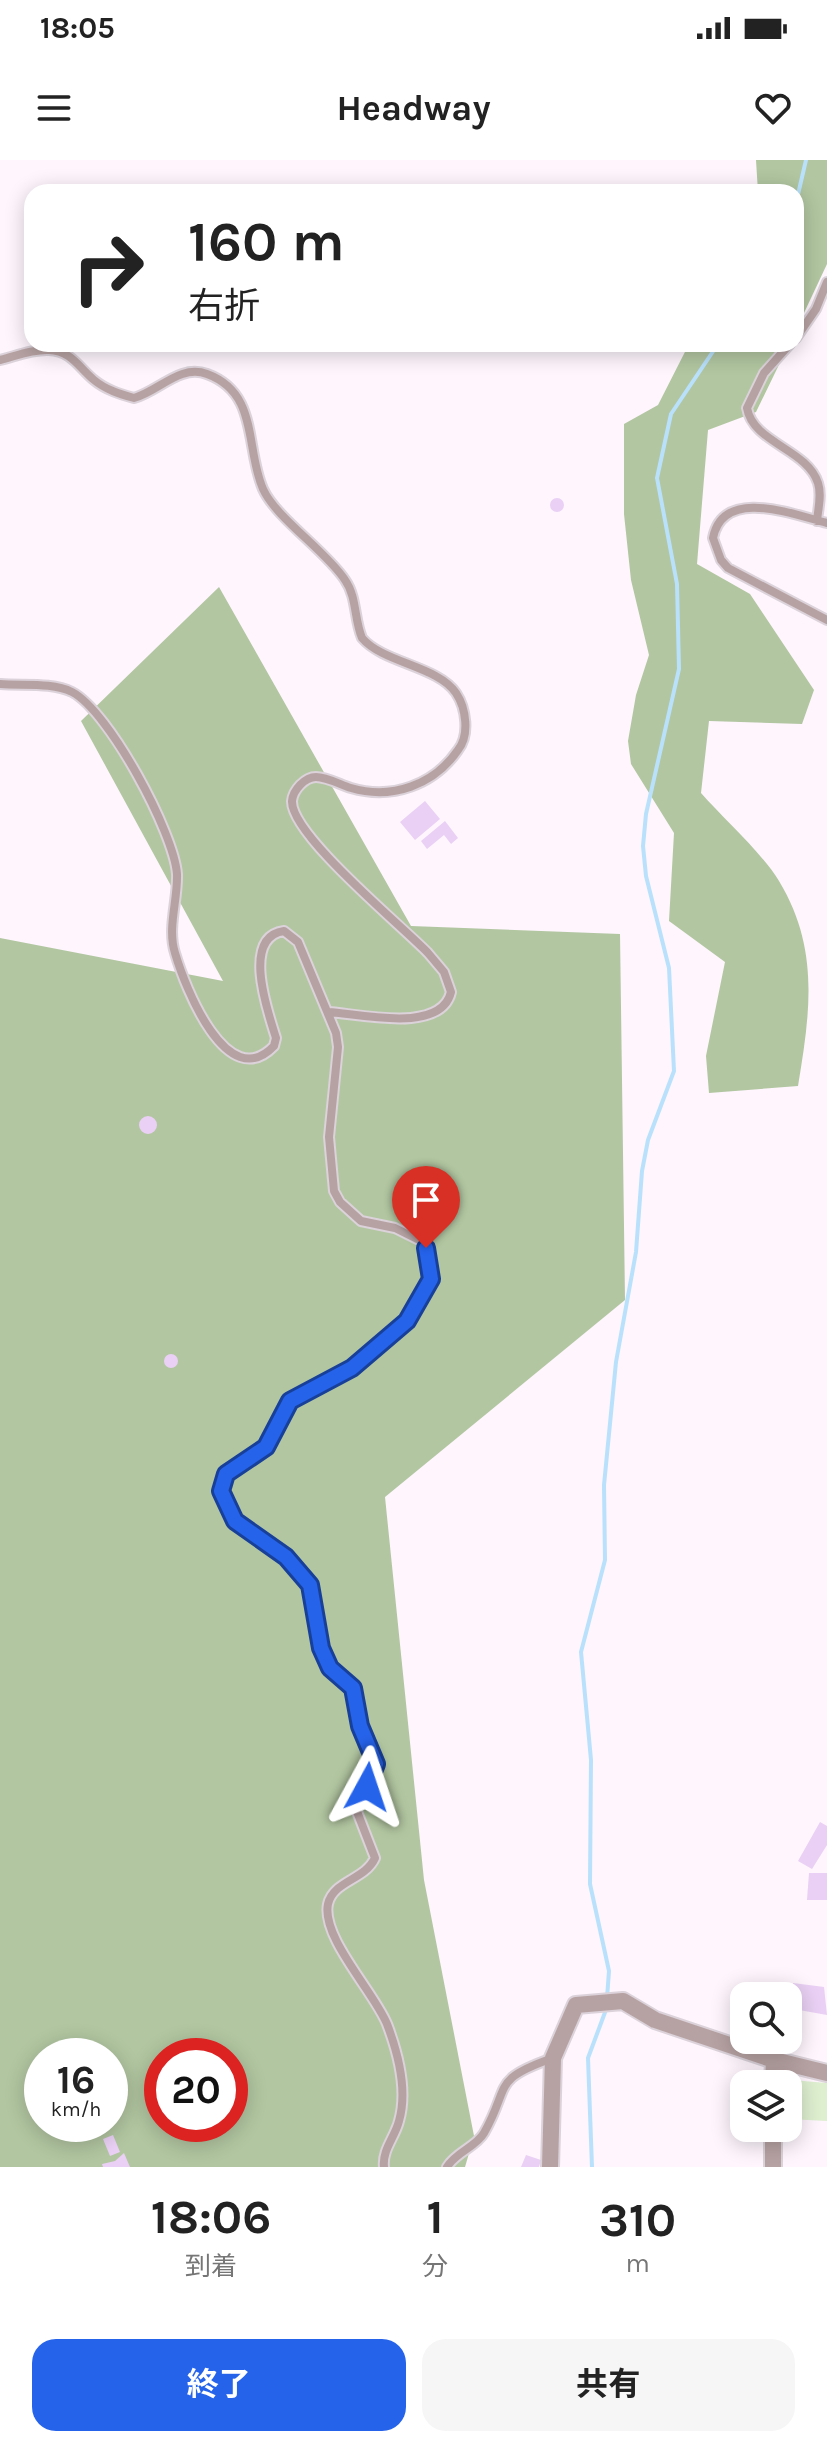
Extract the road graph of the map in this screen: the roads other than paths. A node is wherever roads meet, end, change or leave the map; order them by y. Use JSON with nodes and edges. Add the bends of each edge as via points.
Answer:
{"nodes":[{"id":1,"x":827,"y":282,"type":"edge"},
{"id":2,"x":804,"y":326,"type":"edge"},
{"id":3,"x":30,"y":352,"type":"edge"},
{"id":4,"x":59,"y":352,"type":"edge"},
{"id":5,"x":783,"y":352,"type":"edge"},
{"id":6,"x":0,"y":360,"type":"edge"},
{"id":7,"x":817,"y":521,"type":"junction"},
{"id":8,"x":827,"y":523,"type":"edge"},
{"id":9,"x":827,"y":620,"type":"edge"},
{"id":10,"x":0,"y":684,"type":"edge"},
{"id":11,"x":329,"y":1012,"type":"junction"},
{"id":12,"x":553,"y":2058,"type":"junction"},
{"id":13,"x":774,"y":2060,"type":"junction"},
{"id":14,"x":774,"y":2070,"type":"edge"},
{"id":15,"x":827,"y":2073,"type":"edge"},
{"id":16,"x":773,"y":2142,"type":"edge"},
{"id":17,"x":384,"y":2167,"type":"edge"},
{"id":18,"x":447,"y":2167,"type":"edge"},
{"id":19,"x":550,"y":2167,"type":"edge"},
{"id":20,"x":773,"y":2167,"type":"edge"}],
"edges":[{"from":1,"to":2,"type":"lane"},
{"from":3,"to":6,"type":"lane"},
{"from":4,"to":11,"type":"lane","via":[[95,381],[134,398],[186,372],[206,373],[225,383],[246,412],[263,489],[348,583],[362,638],[455,691],[465,715],[461,746],[434,776],[409,789],[355,789],[317,777],[294,792],[299,823],[428,953],[444,972],[451,992],[445,1005],[425,1017]]},
{"from":5,"to":7,"type":"lane","via":[[764,373],[747,408],[759,429],[812,472],[820,493]]},
{"from":7,"to":8,"type":"lane"},
{"from":7,"to":9,"type":"lane","via":[[741,508],[720,522],[713,538],[728,568]]},
{"from":10,"to":11,"type":"lane","via":[[58,688],[79,696],[122,751],[171,842],[177,872],[174,949],[188,992],[223,1048],[246,1059],[274,1046],[261,982],[264,942],[274,933],[284,931],[298,942]]},
{"from":11,"to":17,"type":"lane","via":[[338,1047],[329,1137],[334,1191],[361,1221],[395,1228],[421,1241],[430,1258],[431,1279],[407,1321],[366,1358],[290,1401],[266,1447],[226,1474],[221,1491],[235,1521],[286,1557],[310,1585],[321,1648],[330,1668],[353,1688],[360,1726],[376,1764],[356,1809],[375,1858],[366,1873],[337,1889],[327,1912],[336,1941],[386,2022],[399,2066],[402,2107],[383,2156]]},
{"from":12,"to":13,"type":"street","via":[[576,2005],[623,2001],[655,2020]]},
{"from":12,"to":18,"type":"lane","via":[[509,2078],[484,2133]]},
{"from":12,"to":19,"type":"street"},
{"from":13,"to":14,"type":"street"},
{"from":13,"to":15,"type":"street"},
{"from":16,"to":20,"type":"street"}]}
